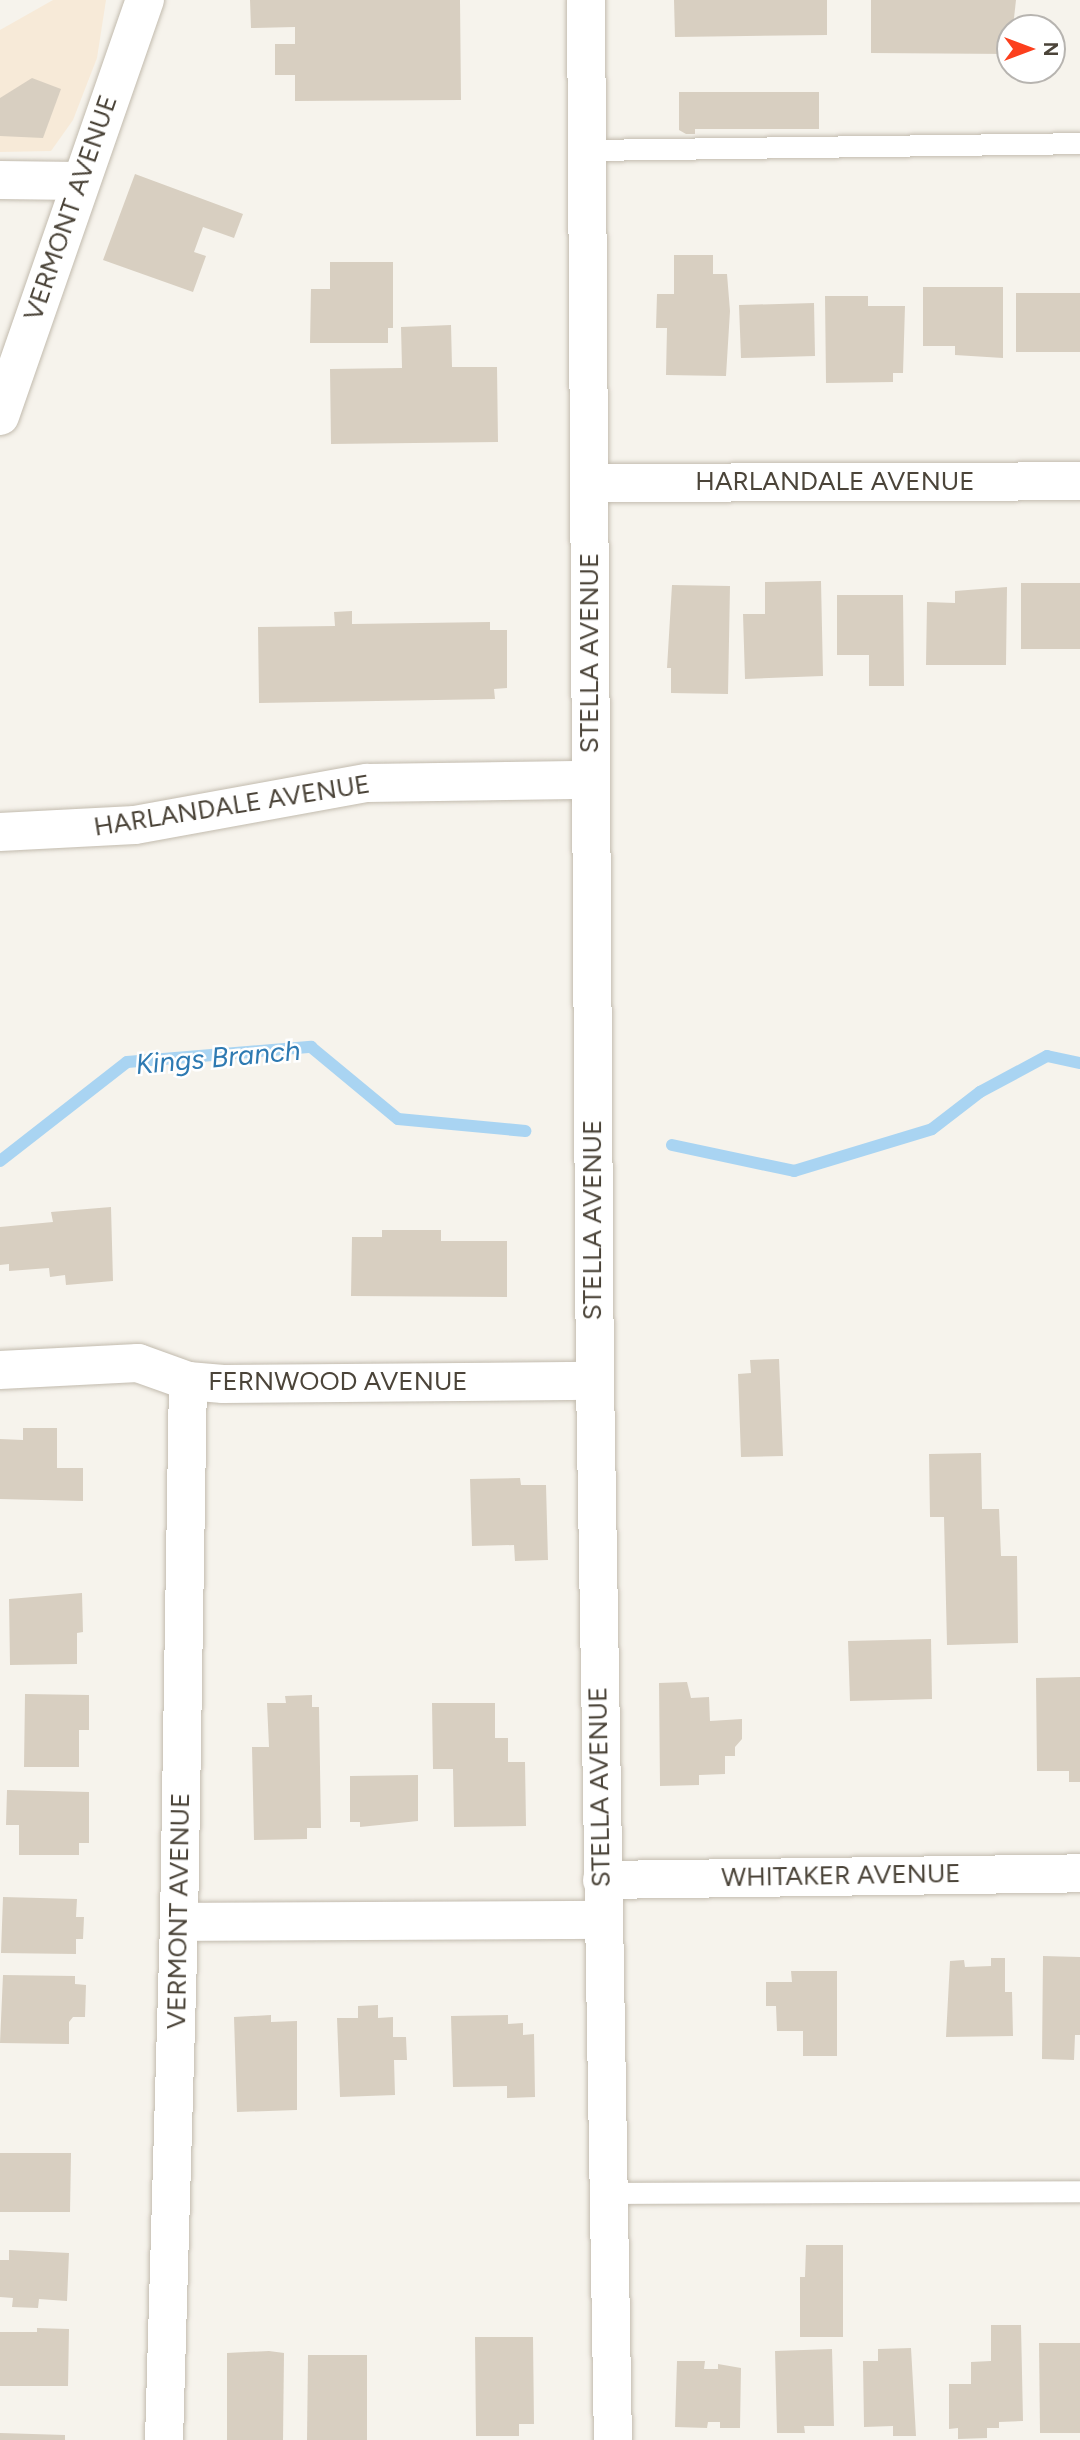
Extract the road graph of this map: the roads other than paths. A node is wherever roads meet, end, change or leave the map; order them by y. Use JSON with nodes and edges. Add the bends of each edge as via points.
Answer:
{"nodes":[{"id":1,"x":145,"y":0,"type":"edge"},
{"id":2,"x":586,"y":0,"type":"edge"},
{"id":3,"x":1080,"y":143,"type":"edge"},
{"id":4,"x":588,"y":150,"type":"junction"},
{"id":5,"x":0,"y":180,"type":"edge"},
{"id":6,"x":79,"y":181,"type":"junction"},
{"id":7,"x":0,"y":416,"type":"edge"},
{"id":8,"x":1080,"y":481,"type":"edge"},
{"id":9,"x":589,"y":483,"type":"junction"},
{"id":10,"x":591,"y":780,"type":"junction"},
{"id":11,"x":0,"y":832,"type":"edge"},
{"id":12,"x":0,"y":1370,"type":"edge"},
{"id":13,"x":188,"y":1381,"type":"junction"},
{"id":14,"x":595,"y":1381,"type":"junction"},
{"id":15,"x":1080,"y":1873,"type":"edge"},
{"id":16,"x":602,"y":1880,"type":"junction"},
{"id":17,"x":601,"y":1920,"type":"junction"},
{"id":18,"x":179,"y":1922,"type":"junction"},
{"id":19,"x":1080,"y":2190,"type":"edge"},
{"id":20,"x":606,"y":2193,"type":"junction"},
{"id":21,"x":164,"y":2440,"type":"edge"},
{"id":22,"x":613,"y":2440,"type":"edge"}],
"edges":[{"from":1,"to":6,"type":"street","name":"VERMONT AVENUE"},
{"from":2,"to":4,"type":"street","name":"STELLA AVENUE"},
{"from":3,"to":4,"type":"lane"},
{"from":4,"to":9,"type":"street","name":"STELLA AVENUE"},
{"from":5,"to":6,"type":"street"},
{"from":6,"to":7,"type":"street","name":"VERMONT AVENUE"},
{"from":8,"to":9,"type":"street","name":"HARLANDALE AVENUE"},
{"from":9,"to":10,"type":"street","name":"STELLA AVENUE"},
{"from":10,"to":11,"type":"street","name":"HARLANDALE AVENUE","via":[[367,783],[135,825]]},
{"from":10,"to":14,"type":"street","name":"STELLA AVENUE"},
{"from":12,"to":13,"type":"street","name":"FERNWOOD AVENUE","via":[[138,1363]]},
{"from":13,"to":14,"type":"street","name":"FERNWOOD AVENUE"},
{"from":13,"to":18,"type":"street","name":"VERMONT AVENUE"},
{"from":14,"to":16,"type":"street","name":"STELLA AVENUE"},
{"from":15,"to":16,"type":"street","name":"WHITAKER AVENUE"},
{"from":16,"to":17,"type":"street","name":"STELLA AVENUE"},
{"from":17,"to":18,"type":"street"},
{"from":17,"to":20,"type":"street","name":"STELLA AVENUE"},
{"from":18,"to":21,"type":"street","name":"VERMONT AVENUE"},
{"from":19,"to":20,"type":"lane"},
{"from":20,"to":22,"type":"street","name":"STELLA AVENUE"}]}
